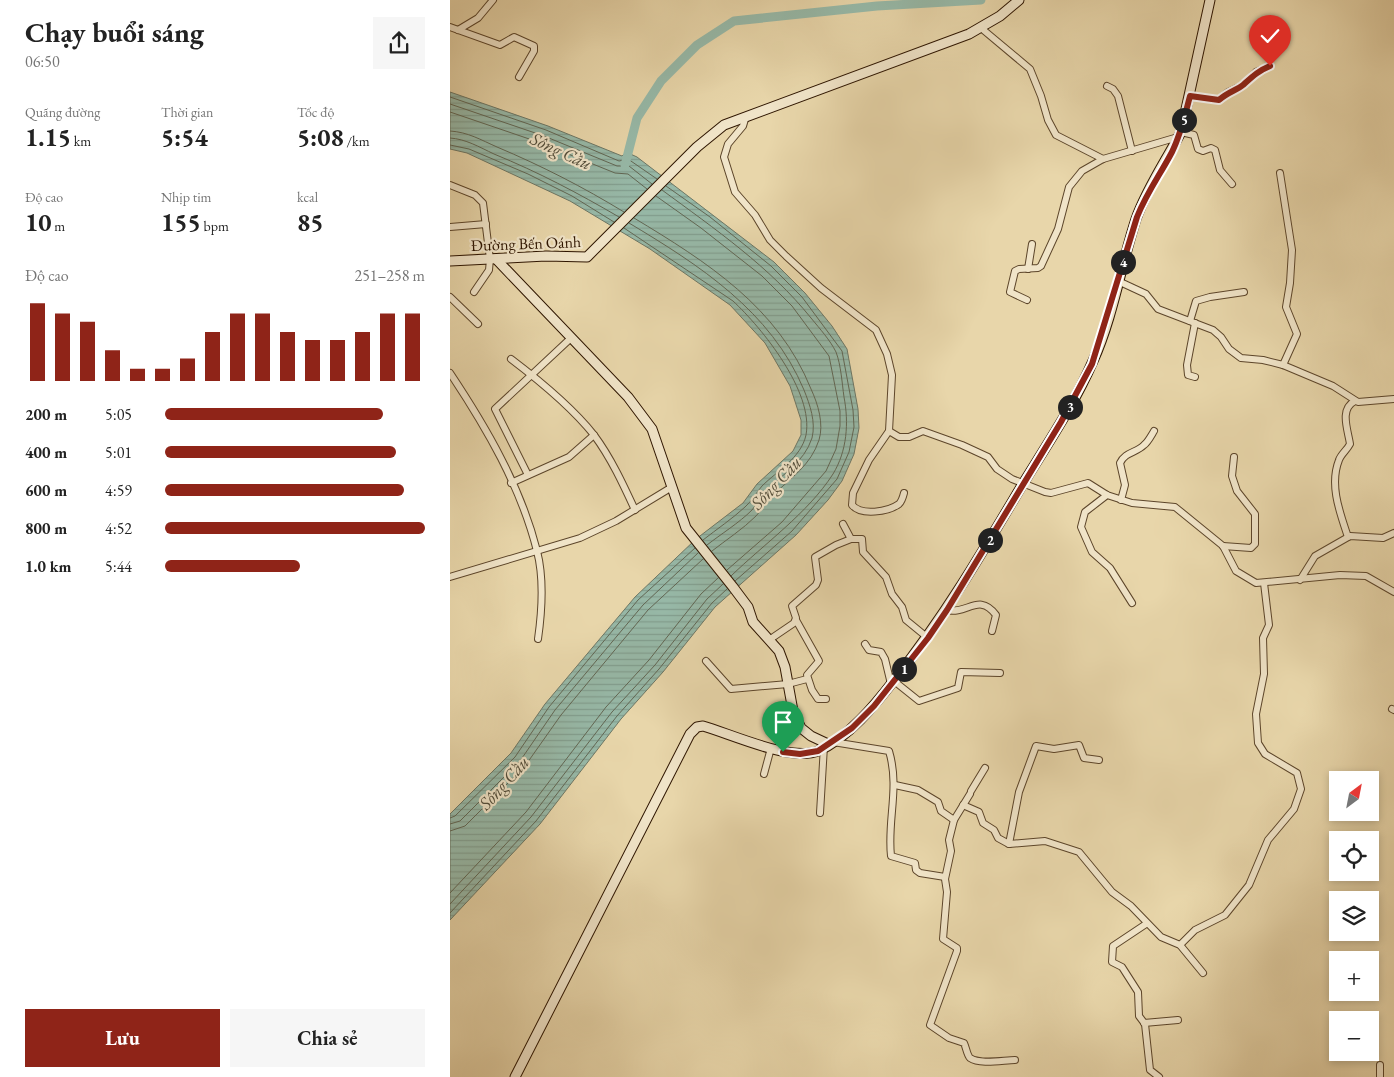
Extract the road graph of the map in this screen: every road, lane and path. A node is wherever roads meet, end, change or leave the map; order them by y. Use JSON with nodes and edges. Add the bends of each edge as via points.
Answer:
{"nodes":[{"id":1,"x":493,"y":0,"type":"edge"},
{"id":2,"x":1019,"y":0,"type":"edge"},
{"id":3,"x":1210,"y":0,"type":"edge"},
{"id":4,"x":450,"y":27,"type":"edge"},
{"id":5,"x":981,"y":28,"type":"junction"},
{"id":6,"x":458,"y":30,"type":"junction"},
{"id":7,"x":1270,"y":66,"type":"dead end"},
{"id":8,"x":519,"y":76,"type":"dead end"},
{"id":9,"x":1107,"y":86,"type":"dead end"},
{"id":10,"x":1190,"y":96,"type":"junction"},
{"id":11,"x":746,"y":115,"type":"junction"},
{"id":12,"x":1179,"y":134,"type":"junction"},
{"id":13,"x":1132,"y":151,"type":"junction"},
{"id":14,"x":1103,"y":159,"type":"junction"},
{"id":15,"x":1280,"y":173,"type":"dead end"},
{"id":16,"x":1232,"y":184,"type":"dead end"},
{"id":17,"x":450,"y":185,"type":"edge"},
{"id":18,"x":486,"y":224,"type":"junction"},
{"id":19,"x":450,"y":228,"type":"edge"},
{"id":20,"x":1032,"y":244,"type":"dead end"},
{"id":21,"x":493,"y":259,"type":"junction"},
{"id":22,"x":450,"y":261,"type":"edge"},
{"id":23,"x":1028,"y":269,"type":"junction"},
{"id":24,"x":1118,"y":281,"type":"junction"},
{"id":25,"x":474,"y":292,"type":"dead end"},
{"id":26,"x":1244,"y":292,"type":"dead end"},
{"id":27,"x":450,"y":297,"type":"edge"},
{"id":28,"x":1027,"y":300,"type":"dead end"},
{"id":29,"x":1193,"y":322,"type":"junction"},
{"id":30,"x":478,"y":324,"type":"dead end"},
{"id":31,"x":571,"y":338,"type":"junction"},
{"id":32,"x":511,"y":359,"type":"dead end"},
{"id":33,"x":1283,"y":365,"type":"junction"},
{"id":34,"x":450,"y":372,"type":"edge"},
{"id":35,"x":533,"y":375,"type":"junction"},
{"id":36,"x":1195,"y":377,"type":"dead end"},
{"id":37,"x":1394,"y":399,"type":"edge"},
{"id":38,"x":1355,"y":401,"type":"junction"},
{"id":39,"x":1154,"y":431,"type":"dead end"},
{"id":40,"x":889,"y":432,"type":"junction"},
{"id":41,"x":594,"y":435,"type":"junction"},
{"id":42,"x":1234,"y":457,"type":"dead end"},
{"id":43,"x":528,"y":475,"type":"junction"},
{"id":44,"x":511,"y":482,"type":"junction"},
{"id":45,"x":1023,"y":484,"type":"junction"},
{"id":46,"x":672,"y":487,"type":"junction"},
{"id":47,"x":904,"y":493,"type":"dead end"},
{"id":48,"x":1107,"y":495,"type":"junction"},
{"id":49,"x":1122,"y":500,"type":"junction"},
{"id":50,"x":635,"y":510,"type":"junction"},
{"id":51,"x":843,"y":524,"type":"dead end"},
{"id":52,"x":1394,"y":534,"type":"edge"},
{"id":53,"x":1348,"y":537,"type":"junction"},
{"id":54,"x":851,"y":540,"type":"junction"},
{"id":55,"x":1223,"y":546,"type":"junction"},
{"id":56,"x":537,"y":550,"type":"junction"},
{"id":57,"x":450,"y":578,"type":"edge"},
{"id":58,"x":1300,"y":580,"type":"junction"},
{"id":59,"x":1264,"y":583,"type":"junction"},
{"id":60,"x":1394,"y":592,"type":"edge"},
{"id":61,"x":1132,"y":602,"type":"dead end"},
{"id":62,"x":947,"y":610,"type":"junction"},
{"id":63,"x":796,"y":620,"type":"junction"},
{"id":64,"x":992,"y":630,"type":"dead end"},
{"id":65,"x":928,"y":638,"type":"junction"},
{"id":66,"x":538,"y":639,"type":"dead end"},
{"id":67,"x":769,"y":640,"type":"junction"},
{"id":68,"x":865,"y":644,"type":"dead end"},
{"id":69,"x":706,"y":661,"type":"dead end"},
{"id":70,"x":1000,"y":673,"type":"dead end"},
{"id":71,"x":807,"y":679,"type":"junction"},
{"id":72,"x":892,"y":683,"type":"junction"},
{"id":73,"x":788,"y":684,"type":"junction"},
{"id":74,"x":826,"y":699,"type":"dead end"},
{"id":75,"x":828,"y":744,"type":"junction"},
{"id":76,"x":771,"y":748,"type":"junction"},
{"id":77,"x":1099,"y":760,"type":"dead end"},
{"id":78,"x":985,"y":768,"type":"dead end"},
{"id":79,"x":764,"y":774,"type":"dead end"},
{"id":80,"x":895,"y":785,"type":"junction"},
{"id":81,"x":963,"y":805,"type":"junction"},
{"id":82,"x":820,"y":814,"type":"dead end"},
{"id":83,"x":954,"y":820,"type":"junction"},
{"id":84,"x":1009,"y":844,"type":"junction"},
{"id":85,"x":945,"y":877,"type":"junction"},
{"id":86,"x":1146,"y":924,"type":"junction"},
{"id":87,"x":1180,"y":945,"type":"junction"},
{"id":88,"x":1203,"y":973,"type":"dead end"},
{"id":89,"x":1178,"y":1020,"type":"dead end"},
{"id":90,"x":1144,"y":1023,"type":"junction"},
{"id":91,"x":1015,"y":1060,"type":"dead end"},
{"id":92,"x":1380,"y":1065,"type":"dead end"},
{"id":93,"x":515,"y":1077,"type":"edge"},
{"id":94,"x":1160,"y":1077,"type":"edge"},
{"id":95,"x":1380,"y":1077,"type":"edge"}],
"edges":[{"from":1,"to":6,"type":"street","via":[[478,18]]},
{"from":2,"to":5,"type":"street","name":"Đường Bến Oánh"},
{"from":3,"to":10,"type":"street"},
{"from":4,"to":6,"type":"street"},
{"from":5,"to":11,"type":"street","name":"Đường Bến Oánh"},
{"from":5,"to":14,"type":"street","via":[[1030,70],[1056,135]]},
{"from":6,"to":8,"type":"street","via":[[500,44],[514,37],[534,46],[527,66]]},
{"from":7,"to":10,"type":"street","via":[[1256,72],[1243,85],[1219,100]]},
{"from":9,"to":13,"type":"street","via":[[1118,96]]},
{"from":10,"to":12,"type":"street"},
{"from":11,"to":21,"type":"street","name":"Đường Bến Oánh","via":[[724,124],[587,257]]},
{"from":11,"to":40,"type":"street","via":[[724,157],[735,192],[780,250],[880,335],[892,375]]},
{"from":12,"to":13,"type":"street"},
{"from":12,"to":16,"type":"street","via":[[1194,135],[1200,151],[1215,150],[1220,170]]},
{"from":12,"to":24,"type":"street","via":[[1172,152],[1146,194]]},
{"from":13,"to":14,"type":"street"},
{"from":14,"to":23,"type":"street","via":[[1082,171],[1073,181],[1058,229],[1041,266]]},
{"from":15,"to":33,"type":"street","via":[[1292,250],[1286,307],[1297,334]]},
{"from":17,"to":18,"type":"street","via":[[480,198]]},
{"from":18,"to":19,"type":"street"},
{"from":18,"to":21,"type":"street"},
{"from":20,"to":23,"type":"street"},
{"from":21,"to":22,"type":"street","name":"Đường Bến Oánh"},
{"from":21,"to":25,"type":"street"},
{"from":21,"to":31,"type":"street"},
{"from":23,"to":28,"type":"street","via":[[1015,271],[1010,290]]},
{"from":24,"to":29,"type":"street","via":[[1146,294],[1158,309]]},
{"from":24,"to":45,"type":"street","via":[[1095,359]]},
{"from":26,"to":29,"type":"street","via":[[1196,301]]},
{"from":27,"to":30,"type":"street"},
{"from":29,"to":33,"type":"street","via":[[1218,334],[1241,358]]},
{"from":29,"to":36,"type":"street","via":[[1187,365],[1188,375]]},
{"from":31,"to":35,"type":"street"},
{"from":31,"to":46,"type":"street","via":[[645,418],[652,429]]},
{"from":32,"to":35,"type":"street"},
{"from":33,"to":38,"type":"street","via":[[1333,386]]},
{"from":34,"to":44,"type":"street","via":[[484,424]]},
{"from":35,"to":41,"type":"street"},
{"from":35,"to":43,"type":"street","via":[[495,409]]},
{"from":37,"to":38,"type":"street"},
{"from":38,"to":53,"type":"street","via":[[1350,403],[1346,413],[1350,444],[1339,459],[1336,481],[1338,504]]},
{"from":39,"to":49,"type":"street","via":[[1145,445],[1126,454],[1120,463],[1125,485]]},
{"from":40,"to":45,"type":"street","via":[[899,437],[923,431],[962,445],[988,457],[999,471]]},
{"from":40,"to":47,"type":"street","via":[[869,460],[853,494],[852,505],[859,511],[869,512],[897,505]]},
{"from":41,"to":43,"type":"street","via":[[570,458]]},
{"from":41,"to":50,"type":"street","via":[[615,468]]},
{"from":42,"to":55,"type":"street","via":[[1232,476],[1237,491],[1255,514],[1255,544],[1251,548]]},
{"from":43,"to":44,"type":"street"},
{"from":44,"to":56,"type":"street"},
{"from":45,"to":48,"type":"street","via":[[1051,493],[1088,483]]},
{"from":45,"to":62,"type":"street"},
{"from":46,"to":50,"type":"street"},
{"from":46,"to":67,"type":"street","via":[[686,528],[748,607],[753,622]]},
{"from":48,"to":49,"type":"street"},
{"from":48,"to":61,"type":"street","via":[[1086,512],[1081,528],[1092,552],[1110,568]]},
{"from":49,"to":55,"type":"street","via":[[1142,505],[1174,506]]},
{"from":50,"to":56,"type":"street","via":[[580,538]]},
{"from":51,"to":54,"type":"street"},
{"from":52,"to":53,"type":"street","via":[[1382,538]]},
{"from":53,"to":58,"type":"street","via":[[1315,556]]},
{"from":54,"to":63,"type":"street","via":[[815,557],[818,582],[792,606]]},
{"from":54,"to":65,"type":"street","via":[[862,539],[863,552],[886,577],[906,620]]},
{"from":55,"to":59,"type":"street","via":[[1236,571],[1252,582]]},
{"from":56,"to":57,"type":"street"},
{"from":56,"to":66,"type":"street","via":[[541,585]]},
{"from":58,"to":59,"type":"street"},
{"from":58,"to":60,"type":"street","via":[[1340,575],[1366,576]]},
{"from":59,"to":87,"type":"street","via":[[1269,625],[1263,638],[1264,674],[1256,714],[1258,743],[1264,754],[1297,773],[1301,789],[1292,812],[1268,840],[1255,875],[1240,899],[1225,915],[1203,924]]},
{"from":62,"to":64,"type":"street","via":[[955,612],[972,605],[984,605],[996,615]]},
{"from":62,"to":65,"type":"street"},
{"from":63,"to":67,"type":"street"},
{"from":63,"to":71,"type":"street","via":[[819,661]]},
{"from":65,"to":72,"type":"street"},
{"from":67,"to":73,"type":"street","via":[[783,660]]},
{"from":68,"to":72,"type":"street","via":[[870,650],[879,650]]},
{"from":69,"to":73,"type":"street","via":[[731,689]]},
{"from":70,"to":72,"type":"street","via":[[961,672],[958,688],[919,701]]},
{"from":71,"to":73,"type":"street"},
{"from":71,"to":74,"type":"street","via":[[818,699]]},
{"from":72,"to":75,"type":"street","via":[[852,728]]},
{"from":73,"to":75,"type":"street","via":[[793,711],[802,728]]},
{"from":75,"to":76,"type":"street","via":[[818,751],[800,754]]},
{"from":75,"to":80,"type":"street","via":[[889,751]]},
{"from":75,"to":82,"type":"street"},
{"from":76,"to":79,"type":"street"},
{"from":76,"to":93,"type":"street","via":[[703,726],[690,734]]},
{"from":77,"to":84,"type":"street","via":[[1084,758],[1079,745],[1054,749],[1036,746],[1019,792]]},
{"from":78,"to":81,"type":"street"},
{"from":80,"to":83,"type":"street","via":[[918,790],[938,802],[941,811]]},
{"from":80,"to":85,"type":"street","via":[[891,856],[915,863],[920,873]]},
{"from":81,"to":83,"type":"street"},
{"from":81,"to":84,"type":"street","via":[[979,812],[983,823]]},
{"from":83,"to":85,"type":"street"},
{"from":84,"to":86,"type":"street","via":[[1045,841],[1076,850]]},
{"from":85,"to":91,"type":"street","via":[[943,939],[957,951],[930,1025],[949,1038],[964,1043],[970,1058],[994,1062]]},
{"from":86,"to":87,"type":"street","via":[[1165,940]]},
{"from":86,"to":90,"type":"street","via":[[1118,942],[1112,952],[1113,964],[1122,967],[1138,992],[1139,1016]]},
{"from":87,"to":88,"type":"street"},
{"from":89,"to":90,"type":"street"},
{"from":90,"to":94,"type":"street","via":[[1150,1070]]},
{"from":92,"to":95,"type":"street"}]}
